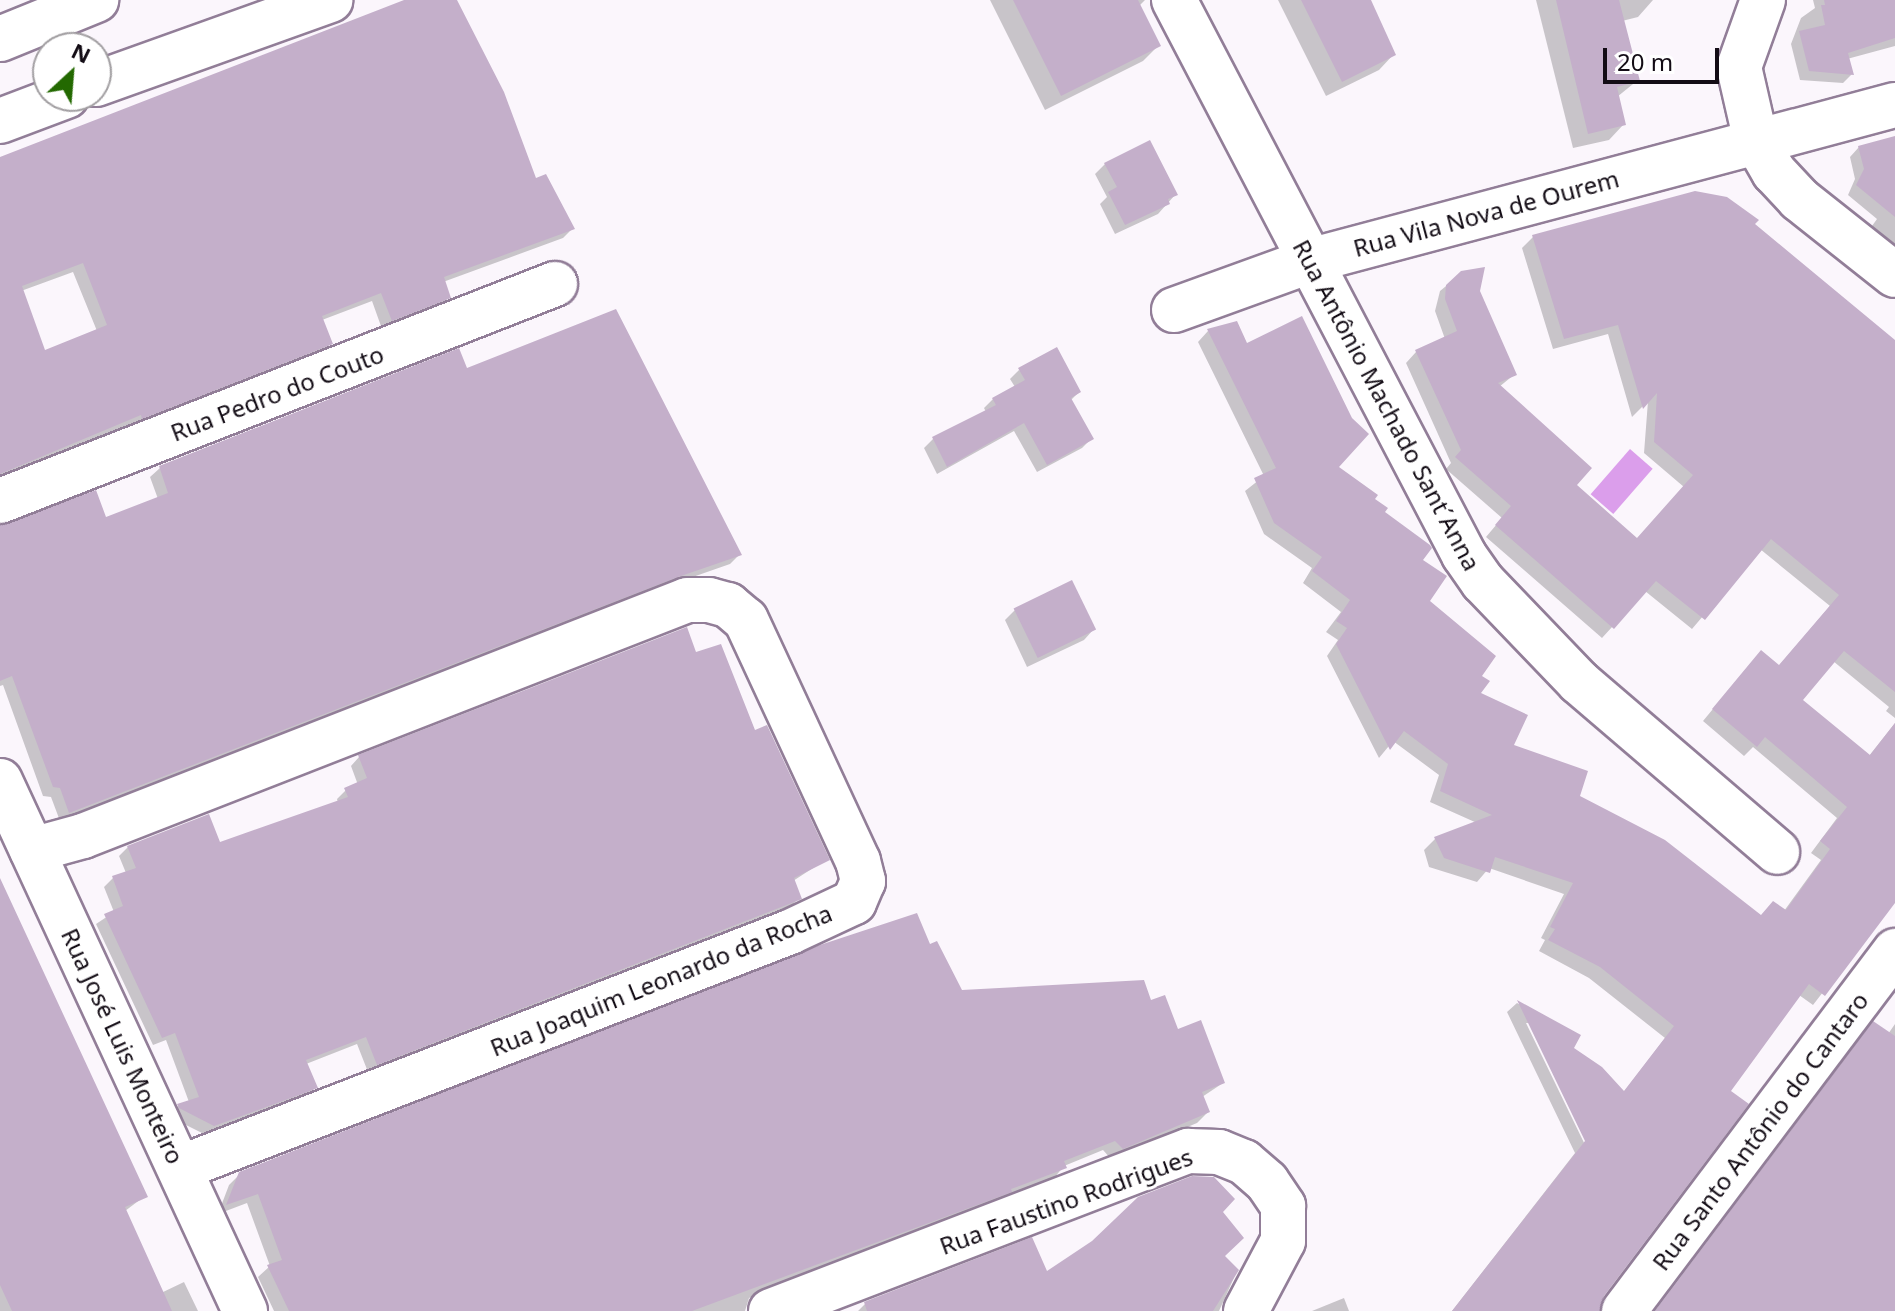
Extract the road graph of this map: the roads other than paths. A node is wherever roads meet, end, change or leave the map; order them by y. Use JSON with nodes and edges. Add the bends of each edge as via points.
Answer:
{"nodes":[{"id":1,"x":96,"y":0,"type":"edge"},
{"id":2,"x":330,"y":0,"type":"edge"},
{"id":3,"x":1174,"y":0,"type":"edge"},
{"id":4,"x":1763,"y":0,"type":"edge"},
{"id":5,"x":0,"y":39,"type":"edge"},
{"id":6,"x":112,"y":78,"type":"edge"},
{"id":7,"x":1895,"y":105,"type":"edge"},
{"id":8,"x":32,"y":109,"type":"edge"},
{"id":9,"x":0,"y":121,"type":"edge"},
{"id":10,"x":1756,"y":141,"type":"junction"},
{"id":11,"x":1309,"y":261,"type":"junction"},
{"id":12,"x":1895,"y":275,"type":"edge"},
{"id":13,"x":555,"y":284,"type":"dead end"},
{"id":14,"x":1174,"y":310,"type":"dead end"},
{"id":15,"x":0,"y":501,"type":"edge"},
{"id":16,"x":0,"y":781,"type":"edge"},
{"id":17,"x":32,"y":850,"type":"junction"},
{"id":18,"x":1777,"y":852,"type":"dead end"},
{"id":19,"x":1895,"y":951,"type":"edge"},
{"id":20,"x":180,"y":1168,"type":"junction"},
{"id":21,"x":245,"y":1311,"type":"edge"},
{"id":22,"x":771,"y":1311,"type":"edge"},
{"id":23,"x":1246,"y":1311,"type":"edge"},
{"id":24,"x":1624,"y":1311,"type":"edge"}],
"edges":[{"from":1,"to":5,"type":"street"},
{"from":2,"to":6,"type":"street"},
{"from":3,"to":11,"type":"street","name":"Rua Antônio Machado Sant´Anna"},
{"from":4,"to":10,"type":"street","via":[[1739,67]]},
{"from":7,"to":10,"type":"street","name":"Rua Vila Nova de Ourem"},
{"from":8,"to":9,"type":"street"},
{"from":10,"to":11,"type":"street","name":"Rua Vila Nova de Ourem"},
{"from":10,"to":12,"type":"street","via":[[1774,172],[1799,199]]},
{"from":11,"to":14,"type":"street","name":"Rua Vila Nova de Ourem"},
{"from":11,"to":18,"type":"street","name":"Rua Antônio Machado Sant´Anna","via":[[1483,582],[1579,682]]},
{"from":13,"to":15,"type":"street","name":"Rua Pedro do Couto"},
{"from":16,"to":17,"type":"street","name":"Rua José Luis Monteiro"},
{"from":17,"to":20,"type":"street","name":"Rua José Luis Monteiro"},
{"from":17,"to":20,"type":"street","name":"Rua Joaquim Leonardo da Rocha","via":[[83,836],[687,600],[728,605],[746,620],[858,861],[863,888],[854,902],[790,932]]},
{"from":19,"to":24,"type":"street","name":"Rua Santo Antônio do Cantaro"},
{"from":20,"to":21,"type":"street","name":"Rua José Luis Monteiro"},
{"from":22,"to":23,"type":"street","name":"Rua Faustino Rodrigues","via":[[1188,1151],[1219,1152],[1244,1162],[1283,1206],[1283,1241]]}]}
